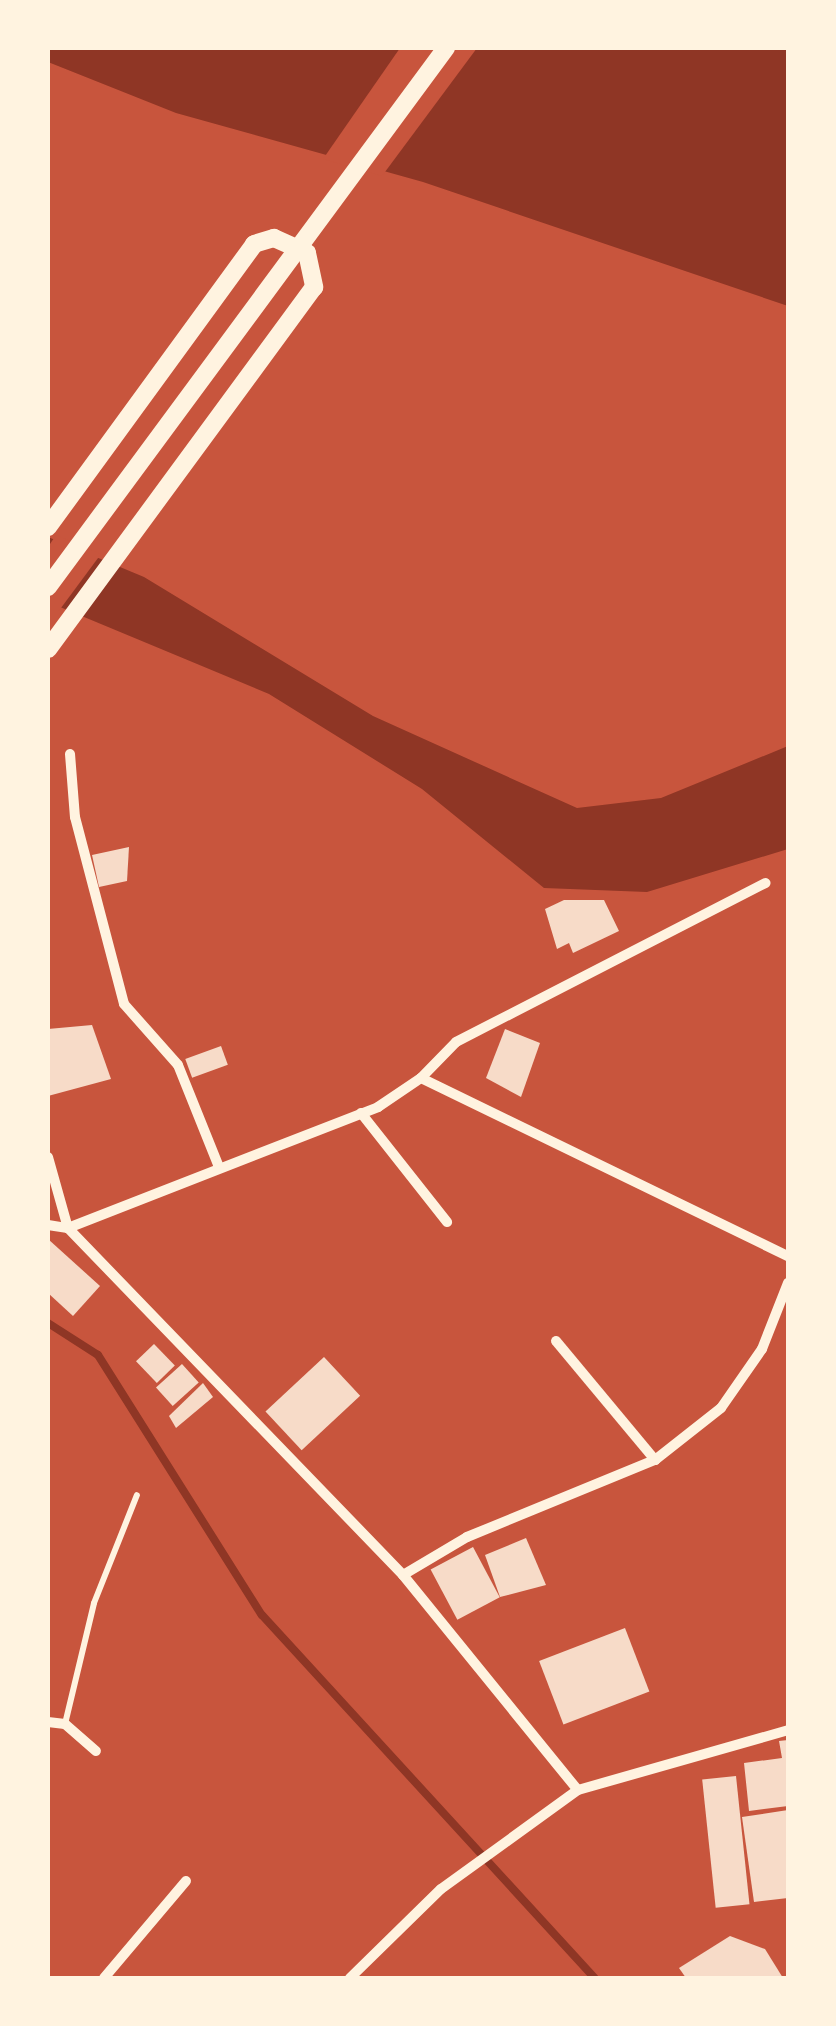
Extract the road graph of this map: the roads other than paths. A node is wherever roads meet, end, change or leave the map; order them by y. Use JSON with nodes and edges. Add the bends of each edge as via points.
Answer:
{"nodes":[{"id":1,"x":446,"y":48,"type":"edge"},
{"id":2,"x":52,"y":521,"type":"edge"},
{"id":3,"x":48,"y":587,"type":"edge"},
{"id":4,"x":48,"y":648,"type":"edge"},
{"id":5,"x":70,"y":754,"type":"dead end"},
{"id":6,"x":766,"y":883,"type":"dead end"},
{"id":7,"x":421,"y":1078,"type":"junction"},
{"id":8,"x":361,"y":1113,"type":"junction"},
{"id":9,"x":48,"y":1156,"type":"edge"},
{"id":10,"x":219,"y":1167,"type":"junction"},
{"id":11,"x":447,"y":1222,"type":"dead end"},
{"id":12,"x":48,"y":1225,"type":"edge"},
{"id":13,"x":68,"y":1228,"type":"junction"},
{"id":14,"x":788,"y":1256,"type":"edge"},
{"id":15,"x":788,"y":1283,"type":"edge"},
{"id":16,"x":556,"y":1341,"type":"dead end"},
{"id":17,"x":655,"y":1460,"type":"junction"},
{"id":18,"x":137,"y":1495,"type":"dead end"},
{"id":19,"x":403,"y":1575,"type":"junction"},
{"id":20,"x":48,"y":1722,"type":"edge"},
{"id":21,"x":65,"y":1724,"type":"junction"},
{"id":22,"x":788,"y":1730,"type":"edge"},
{"id":23,"x":96,"y":1751,"type":"dead end"},
{"id":24,"x":578,"y":1790,"type":"junction"},
{"id":25,"x":186,"y":1881,"type":"dead end"},
{"id":26,"x":104,"y":1978,"type":"edge"},
{"id":27,"x":350,"y":1978,"type":"edge"}],
"edges":[{"from":1,"to":3,"type":"main road"},
{"from":2,"to":4,"type":"main road","via":[[254,244],[297,245],[316,269],[314,287]]},
{"from":5,"to":10,"type":"street","via":[[75,817],[124,1004],[178,1065]]},
{"from":6,"to":7,"type":"street","via":[[456,1042]]},
{"from":7,"to":8,"type":"street"},
{"from":7,"to":14,"type":"street"},
{"from":8,"to":10,"type":"street"},
{"from":8,"to":11,"type":"street"},
{"from":9,"to":13,"type":"street"},
{"from":10,"to":13,"type":"street"},
{"from":12,"to":13,"type":"street"},
{"from":13,"to":19,"type":"street"},
{"from":15,"to":17,"type":"street","via":[[762,1349],[721,1408]]},
{"from":16,"to":17,"type":"street"},
{"from":17,"to":19,"type":"street","via":[[467,1537]]},
{"from":18,"to":21,"type":"lane","via":[[94,1603]]},
{"from":19,"to":24,"type":"street"},
{"from":20,"to":21,"type":"street"},
{"from":21,"to":23,"type":"street"},
{"from":22,"to":24,"type":"street"},
{"from":24,"to":27,"type":"street","via":[[441,1889]]},
{"from":25,"to":26,"type":"street"}]}
